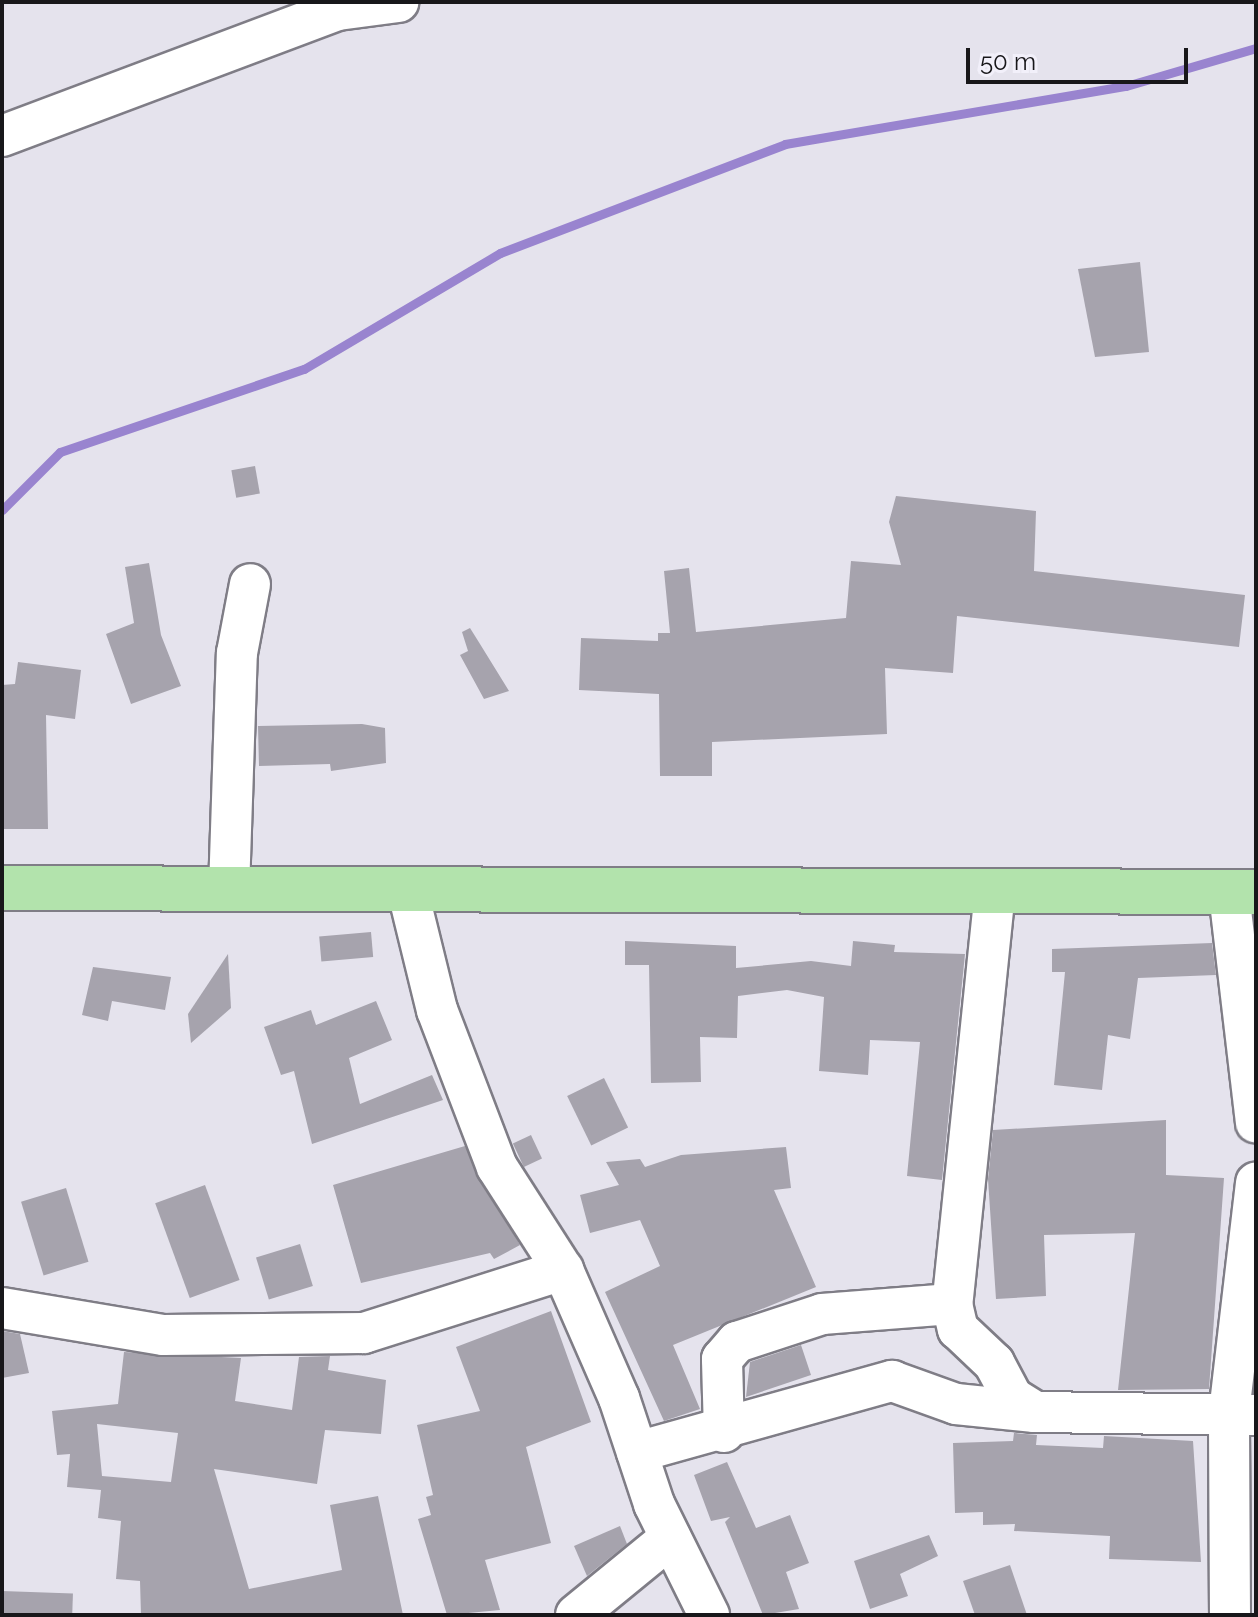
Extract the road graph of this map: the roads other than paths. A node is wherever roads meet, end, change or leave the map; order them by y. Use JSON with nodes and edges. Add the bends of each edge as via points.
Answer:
{"nodes":[{"id":1,"x":398,"y":2,"type":"edge"},
{"id":2,"x":2,"y":136,"type":"edge"},
{"id":3,"x":250,"y":584,"type":"dead end"},
{"id":4,"x":2,"y":888,"type":"edge"},
{"id":5,"x":407,"y":888,"type":"junction"},
{"id":6,"x":229,"y":890,"type":"junction"},
{"id":7,"x":995,"y":891,"type":"junction"},
{"id":8,"x":1243,"y":892,"type":"edge"},
{"id":9,"x":1256,"y":1122,"type":"edge"},
{"id":10,"x":1256,"y":1183,"type":"edge"},
{"id":11,"x":563,"y":1270,"type":"junction"},
{"id":12,"x":952,"y":1304,"type":"junction"},
{"id":13,"x":2,"y":1308,"type":"edge"},
{"id":14,"x":1035,"y":1412,"type":"junction"},
{"id":15,"x":1242,"y":1414,"type":"edge"},
{"id":16,"x":724,"y":1432,"type":"junction"},
{"id":17,"x":637,"y":1452,"type":"junction"},
{"id":18,"x":670,"y":1538,"type":"junction"},
{"id":19,"x":576,"y":1615,"type":"edge"},
{"id":20,"x":709,"y":1615,"type":"edge"},
{"id":21,"x":1230,"y":1615,"type":"edge"}],
"edges":[{"from":1,"to":2,"type":"street","via":[[338,10]]},
{"from":3,"to":6,"type":"street","via":[[237,653]]},
{"from":4,"to":6,"type":"main road"},
{"from":5,"to":6,"type":"main road"},
{"from":5,"to":7,"type":"main road"},
{"from":5,"to":11,"type":"street","via":[[437,1010],[497,1167]]},
{"from":7,"to":8,"type":"main road"},
{"from":7,"to":12,"type":"street"},
{"from":8,"to":9,"type":"street"},
{"from":10,"to":15,"type":"street"},
{"from":11,"to":13,"type":"street","via":[[364,1333],[163,1335]]},
{"from":11,"to":17,"type":"street"},
{"from":12,"to":14,"type":"street","via":[[958,1329],[994,1363],[1013,1398]]},
{"from":12,"to":16,"type":"street","via":[[822,1314],[737,1342],[722,1359]]},
{"from":14,"to":15,"type":"street"},
{"from":14,"to":16,"type":"street","via":[[956,1404],[892,1381]]},
{"from":15,"to":21,"type":"street"},
{"from":16,"to":17,"type":"street"},
{"from":17,"to":18,"type":"street"},
{"from":18,"to":19,"type":"street"},
{"from":18,"to":20,"type":"street"}]}
